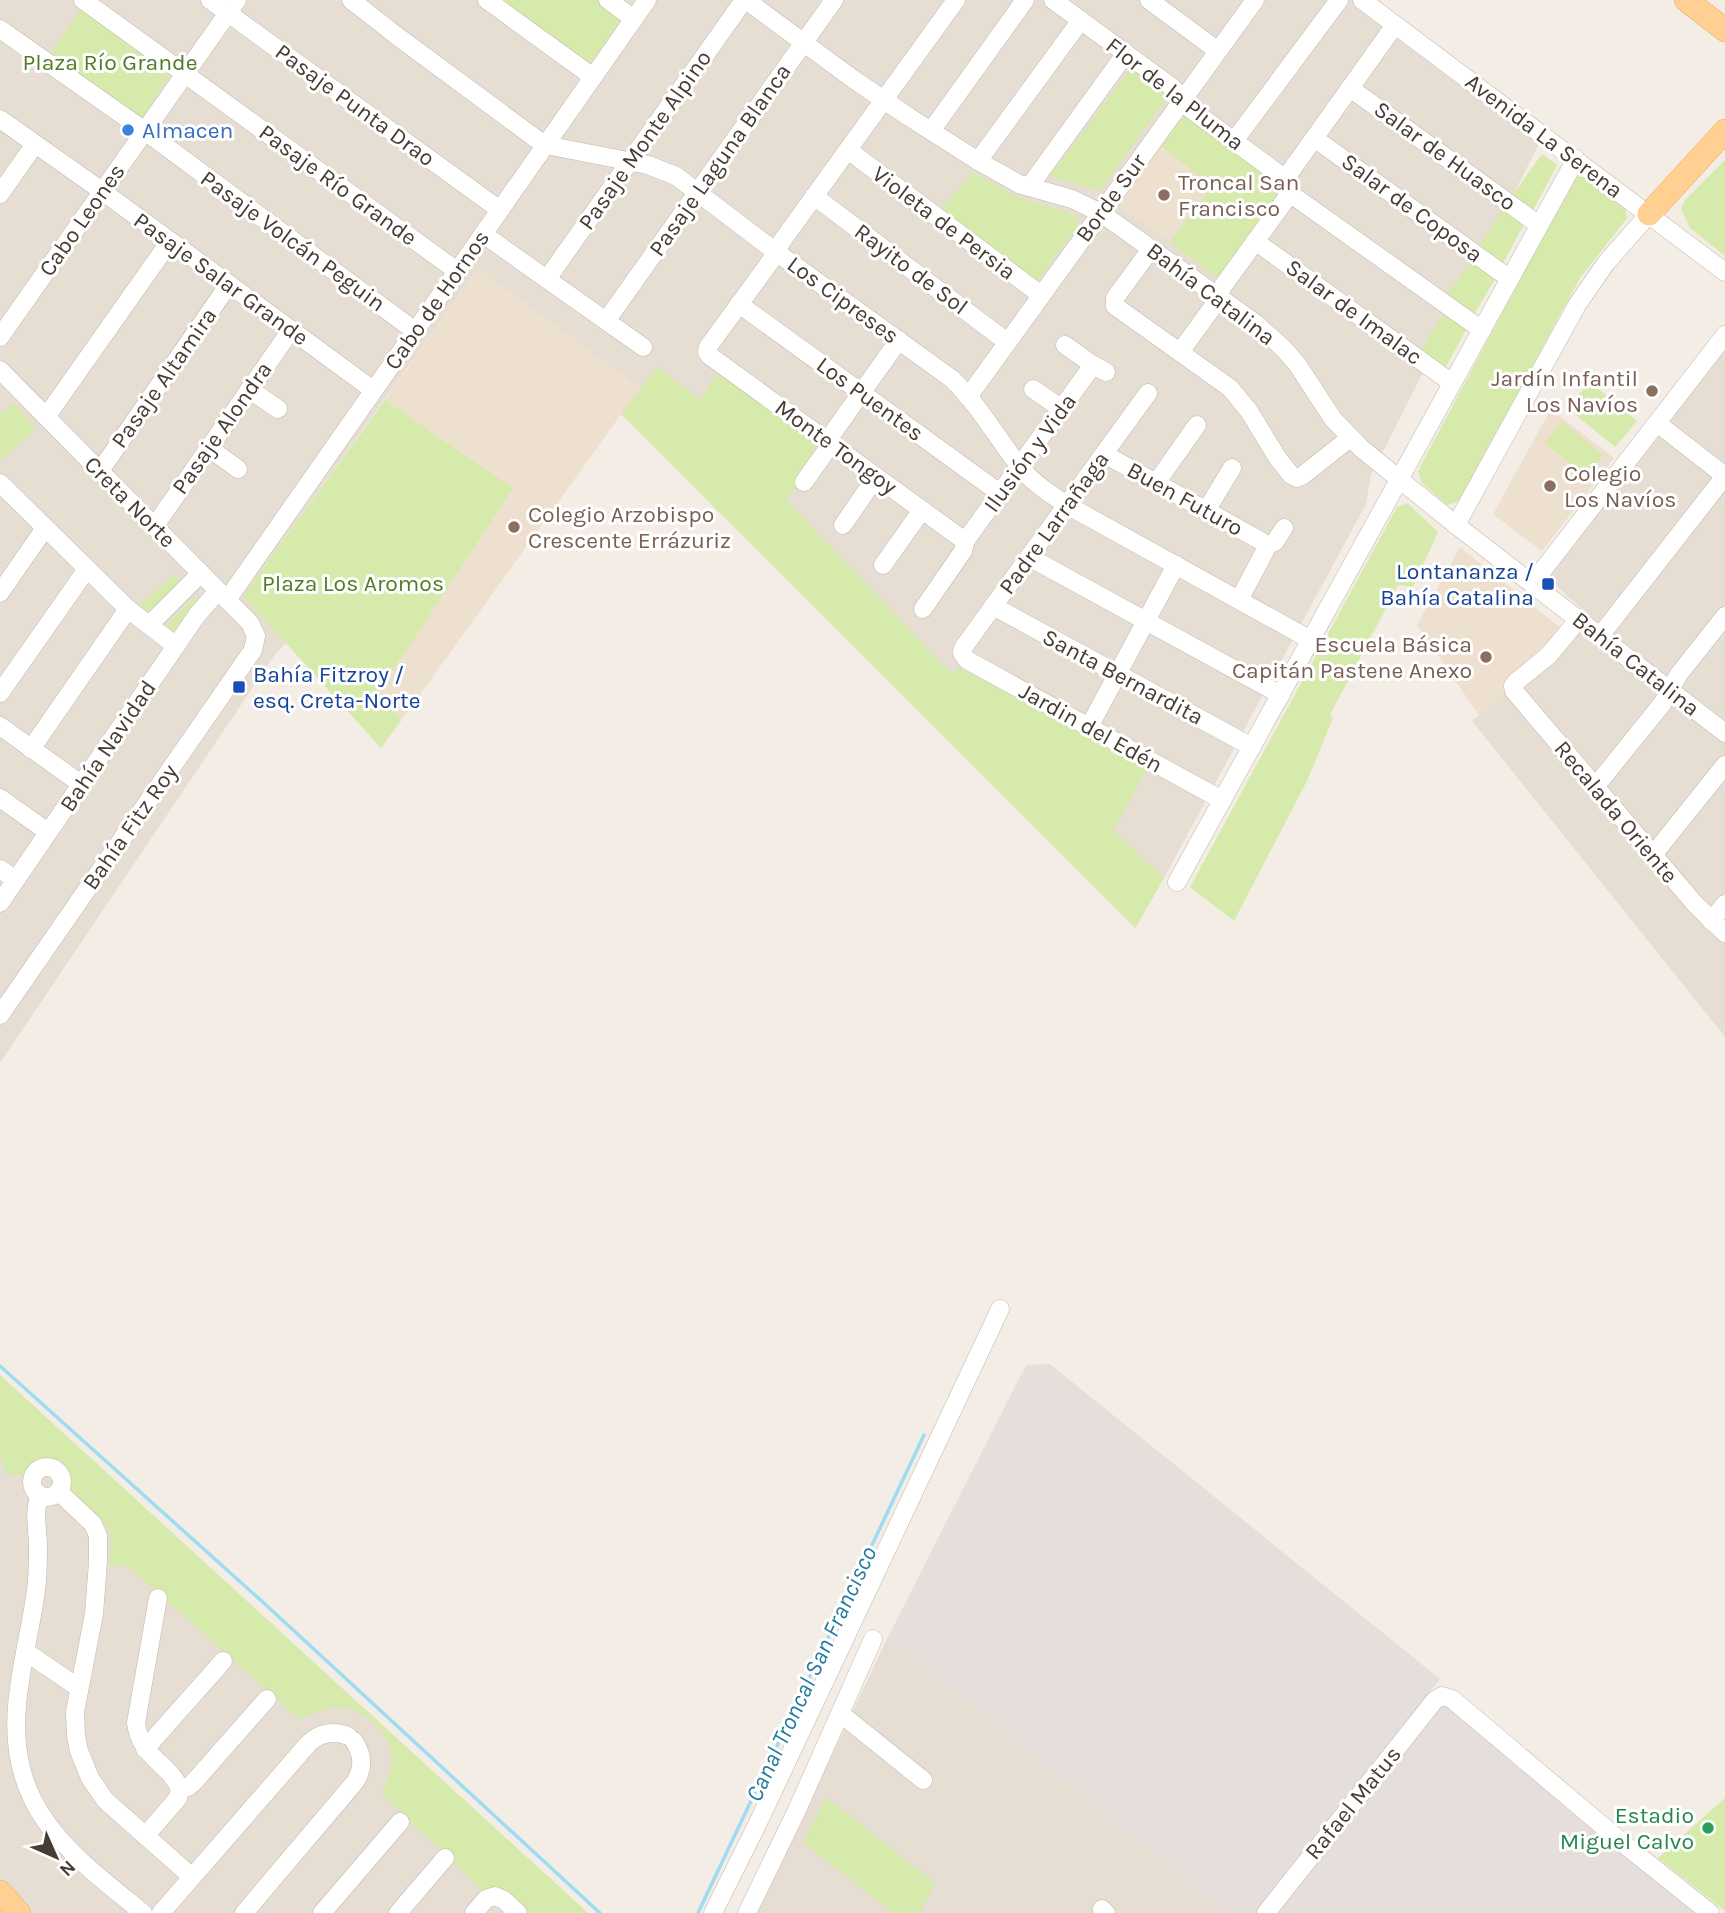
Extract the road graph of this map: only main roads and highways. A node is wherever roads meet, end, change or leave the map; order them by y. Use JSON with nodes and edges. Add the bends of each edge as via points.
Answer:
{"nodes":[{"id":1,"x":1686,"y":0,"type":"edge"},
{"id":2,"x":1725,"y":30,"type":"edge"},
{"id":3,"x":1725,"y":131,"type":"edge"},
{"id":4,"x":1649,"y":214,"type":"road end"},
{"id":5,"x":0,"y":1892,"type":"edge"},
{"id":6,"x":19,"y":1913,"type":"edge"}],
"edges":[{"from":1,"to":2,"type":"main road"},
{"from":3,"to":4,"type":"main road"},
{"from":5,"to":6,"type":"main road"}]}
